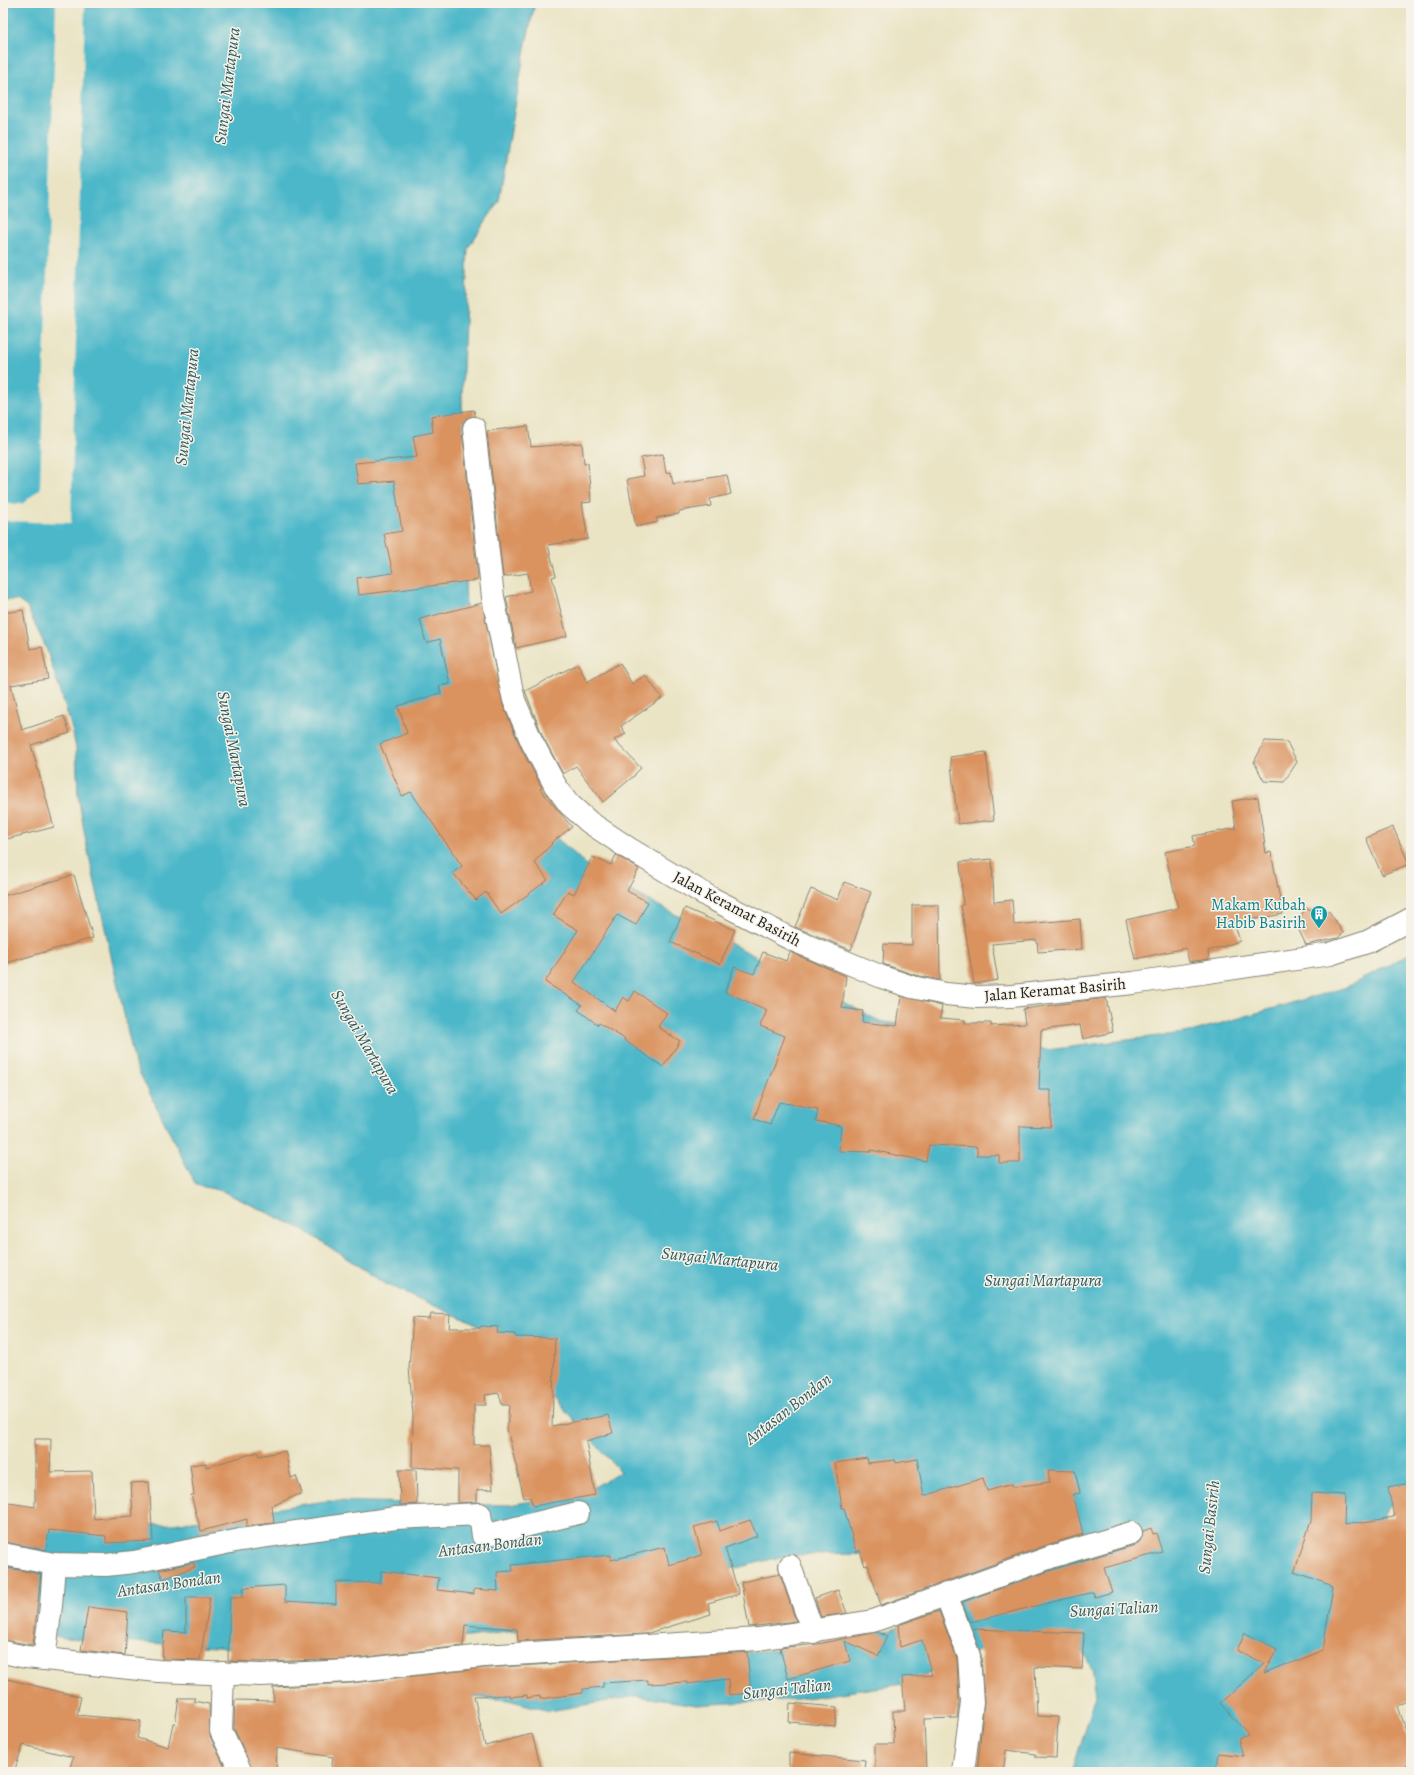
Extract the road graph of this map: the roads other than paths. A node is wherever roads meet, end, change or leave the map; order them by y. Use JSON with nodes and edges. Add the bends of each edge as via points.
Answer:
{"nodes":[{"id":1,"x":474,"y":428,"type":"dead end"},
{"id":2,"x":1411,"y":919,"type":"edge"},
{"id":3,"x":578,"y":1513,"type":"dead end"},
{"id":4,"x":1130,"y":1533,"type":"dead end"},
{"id":5,"x":3,"y":1554,"type":"edge"},
{"id":6,"x":54,"y":1564,"type":"junction"},
{"id":7,"x":790,"y":1566,"type":"dead end"},
{"id":8,"x":946,"y":1594,"type":"junction"},
{"id":9,"x":813,"y":1632,"type":"junction"},
{"id":10,"x":3,"y":1652,"type":"edge"},
{"id":11,"x":44,"y":1659,"type":"junction"},
{"id":12,"x":223,"y":1673,"type":"junction"},
{"id":13,"x":241,"y":1772,"type":"edge"},
{"id":14,"x":964,"y":1772,"type":"edge"}],
"edges":[{"from":1,"to":2,"type":"street","name":"Jalan Keramat Basirih","via":[[493,597],[514,700],[532,742],[555,786],[569,804],[589,822],[712,898],[791,939],[882,977],[912,987],[977,997],[1011,996],[1140,982],[1330,954],[1367,942]]},
{"from":3,"to":6,"type":"street","via":[[483,1536],[480,1514],[396,1518],[240,1540],[134,1562],[106,1565]]},
{"from":4,"to":8,"type":"street","via":[[1054,1556]]},
{"from":5,"to":6,"type":"street"},
{"from":6,"to":11,"type":"street"},
{"from":7,"to":9,"type":"street"},
{"from":8,"to":9,"type":"street","via":[[873,1621]]},
{"from":8,"to":14,"type":"street","via":[[969,1656],[972,1702]]},
{"from":9,"to":12,"type":"street","via":[[759,1640],[484,1656],[350,1671],[262,1675]]},
{"from":10,"to":11,"type":"street"},
{"from":11,"to":12,"type":"street","via":[[158,1670]]},
{"from":12,"to":13,"type":"street","via":[[221,1731]]}]}
